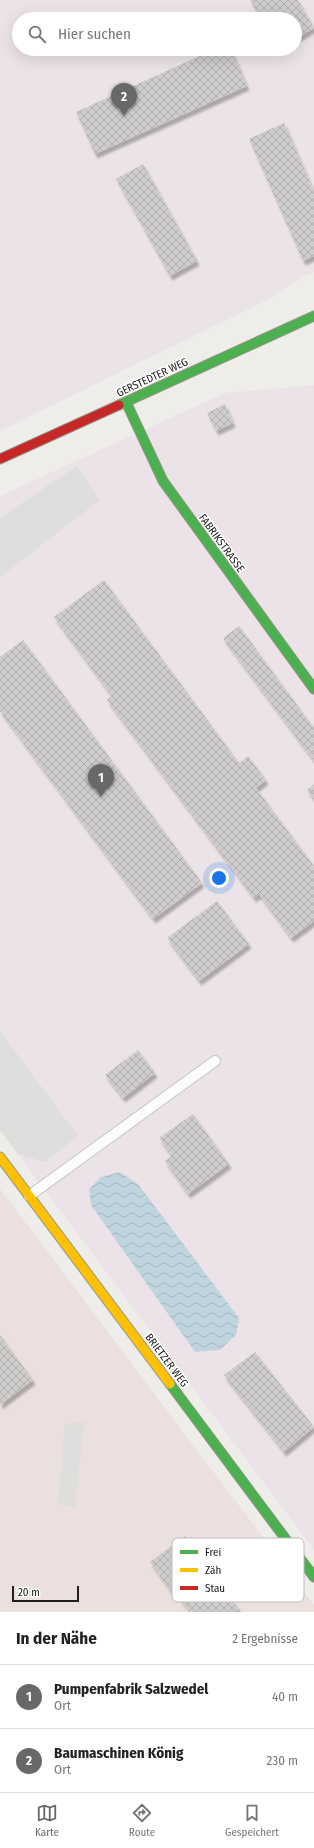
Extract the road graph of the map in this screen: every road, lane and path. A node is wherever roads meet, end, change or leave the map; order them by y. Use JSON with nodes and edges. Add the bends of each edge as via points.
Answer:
{"nodes":[{"id":1,"x":314,"y":316,"type":"edge"},
{"id":2,"x":126,"y":402,"type":"junction"},
{"id":3,"x":0,"y":459,"type":"edge"},
{"id":4,"x":314,"y":689,"type":"edge"},
{"id":5,"x":215,"y":1061,"type":"dead end"},
{"id":6,"x":0,"y":1157,"type":"edge"},
{"id":7,"x":30,"y":1196,"type":"junction"},
{"id":8,"x":285,"y":1538,"type":"edge"},
{"id":9,"x":304,"y":1564,"type":"edge"},
{"id":10,"x":314,"y":1577,"type":"edge"}],
"edges":[{"from":1,"to":2,"type":"street","name":"GERSTEDTER WEG"},
{"from":2,"to":3,"type":"street","name":"GERSTEDTER WEG"},
{"from":2,"to":4,"type":"street","name":"FABRIKSTRASSE","via":[[164,481]]},
{"from":5,"to":7,"type":"lane"},
{"from":6,"to":7,"type":"street","name":"BRIETZER WEG"},
{"from":7,"to":8,"type":"street","name":"BRIETZER WEG"},
{"from":9,"to":10,"type":"street","name":"BRIETZER WEG"}]}
